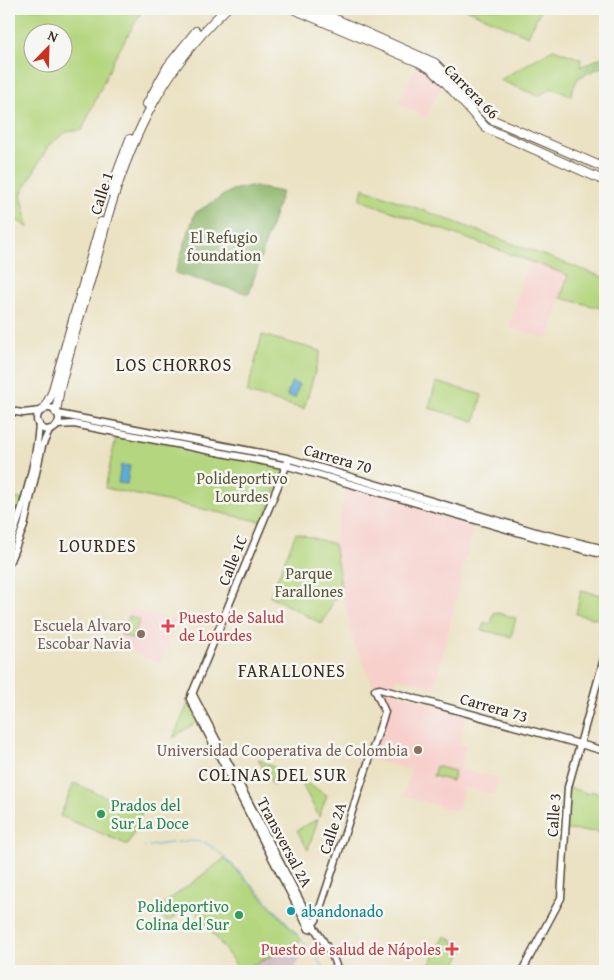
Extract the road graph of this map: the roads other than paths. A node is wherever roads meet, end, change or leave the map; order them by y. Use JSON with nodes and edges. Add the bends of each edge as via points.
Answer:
{"nodes":[{"id":1,"x":219,"y":9,"type":"edge"},
{"id":2,"x":226,"y":9,"type":"edge"},
{"id":3,"x":292,"y":9,"type":"edge"},
{"id":4,"x":313,"y":9,"type":"edge"},
{"id":5,"x":605,"y":168,"type":"edge"},
{"id":6,"x":605,"y":181,"type":"edge"},
{"id":7,"x":43,"y":410,"type":"junction"},
{"id":8,"x":9,"y":411,"type":"edge"},
{"id":9,"x":23,"y":413,"type":"junction"},
{"id":10,"x":57,"y":413,"type":"junction"},
{"id":11,"x":38,"y":423,"type":"junction"},
{"id":12,"x":57,"y":425,"type":"junction"},
{"id":13,"x":50,"y":430,"type":"junction"},
{"id":14,"x":289,"y":459,"type":"junction"},
{"id":15,"x":287,"y":468,"type":"junction"},
{"id":16,"x":9,"y":546,"type":"edge"},
{"id":17,"x":605,"y":549,"type":"edge"},
{"id":18,"x":605,"y":554,"type":"edge"},
{"id":19,"x":9,"y":563,"type":"edge"},
{"id":20,"x":605,"y":656,"type":"edge"},
{"id":21,"x":375,"y":690,"type":"joint"},
{"id":22,"x":191,"y":696,"type":"joint"},
{"id":23,"x":580,"y":744,"type":"junction"},
{"id":24,"x":605,"y":751,"type":"edge"},
{"id":25,"x":311,"y":926,"type":"junction"},
{"id":26,"x":338,"y":971,"type":"edge"},
{"id":27,"x":522,"y":971,"type":"edge"}],
"edges":[{"from":1,"to":7,"type":"main road","name":"Calle 1","via":[[187,41],[168,66],[123,154],[106,202],[52,393]]},
{"from":2,"to":10,"type":"main road","name":"Calle 1","via":[[181,56],[134,140],[109,211],[58,394]]},
{"from":3,"to":6,"type":"main road","name":"Carrera 66","via":[[431,69],[486,128]]},
{"from":4,"to":5,"type":"main road","name":"Carrera 66","via":[[435,63],[490,118]]},
{"from":7,"to":9,"type":"street"},
{"from":7,"to":10,"type":"street"},
{"from":7,"to":11,"type":"street","via":[[38,416]]},
{"from":8,"to":9,"type":"street"},
{"from":9,"to":11,"type":"street"},
{"from":10,"to":12,"type":"street"},
{"from":10,"to":14,"type":"street","name":"Carrera 70"},
{"from":11,"to":13,"type":"street"},
{"from":11,"to":16,"type":"street","via":[[37,444],[18,523]]},
{"from":12,"to":13,"type":"street"},
{"from":12,"to":15,"type":"street","name":"Carrera 70","via":[[74,424]]},
{"from":13,"to":19,"type":"street","via":[[42,446],[24,526]]},
{"from":14,"to":15,"type":"street","name":"Calle 1C"},
{"from":14,"to":17,"type":"street","name":"Carrera 70","via":[[539,533]]},
{"from":15,"to":18,"type":"street","name":"Carrera 70"},
{"from":15,"to":22,"type":"street","name":"Calle 1C"},
{"from":20,"to":23,"type":"street","name":"Calle 3"},
{"from":21,"to":23,"type":"street","name":"Carrera 73"},
{"from":21,"to":25,"type":"street","name":"Calle 2A","via":[[386,712],[316,920]]},
{"from":22,"to":25,"type":"street","name":"Transversal 2A"},
{"from":23,"to":24,"type":"street","name":"Carrera 73"},
{"from":23,"to":27,"type":"street","name":"Calle 3","via":[[568,787],[562,898]]},
{"from":25,"to":26,"type":"street","via":[[332,955]]}]}
